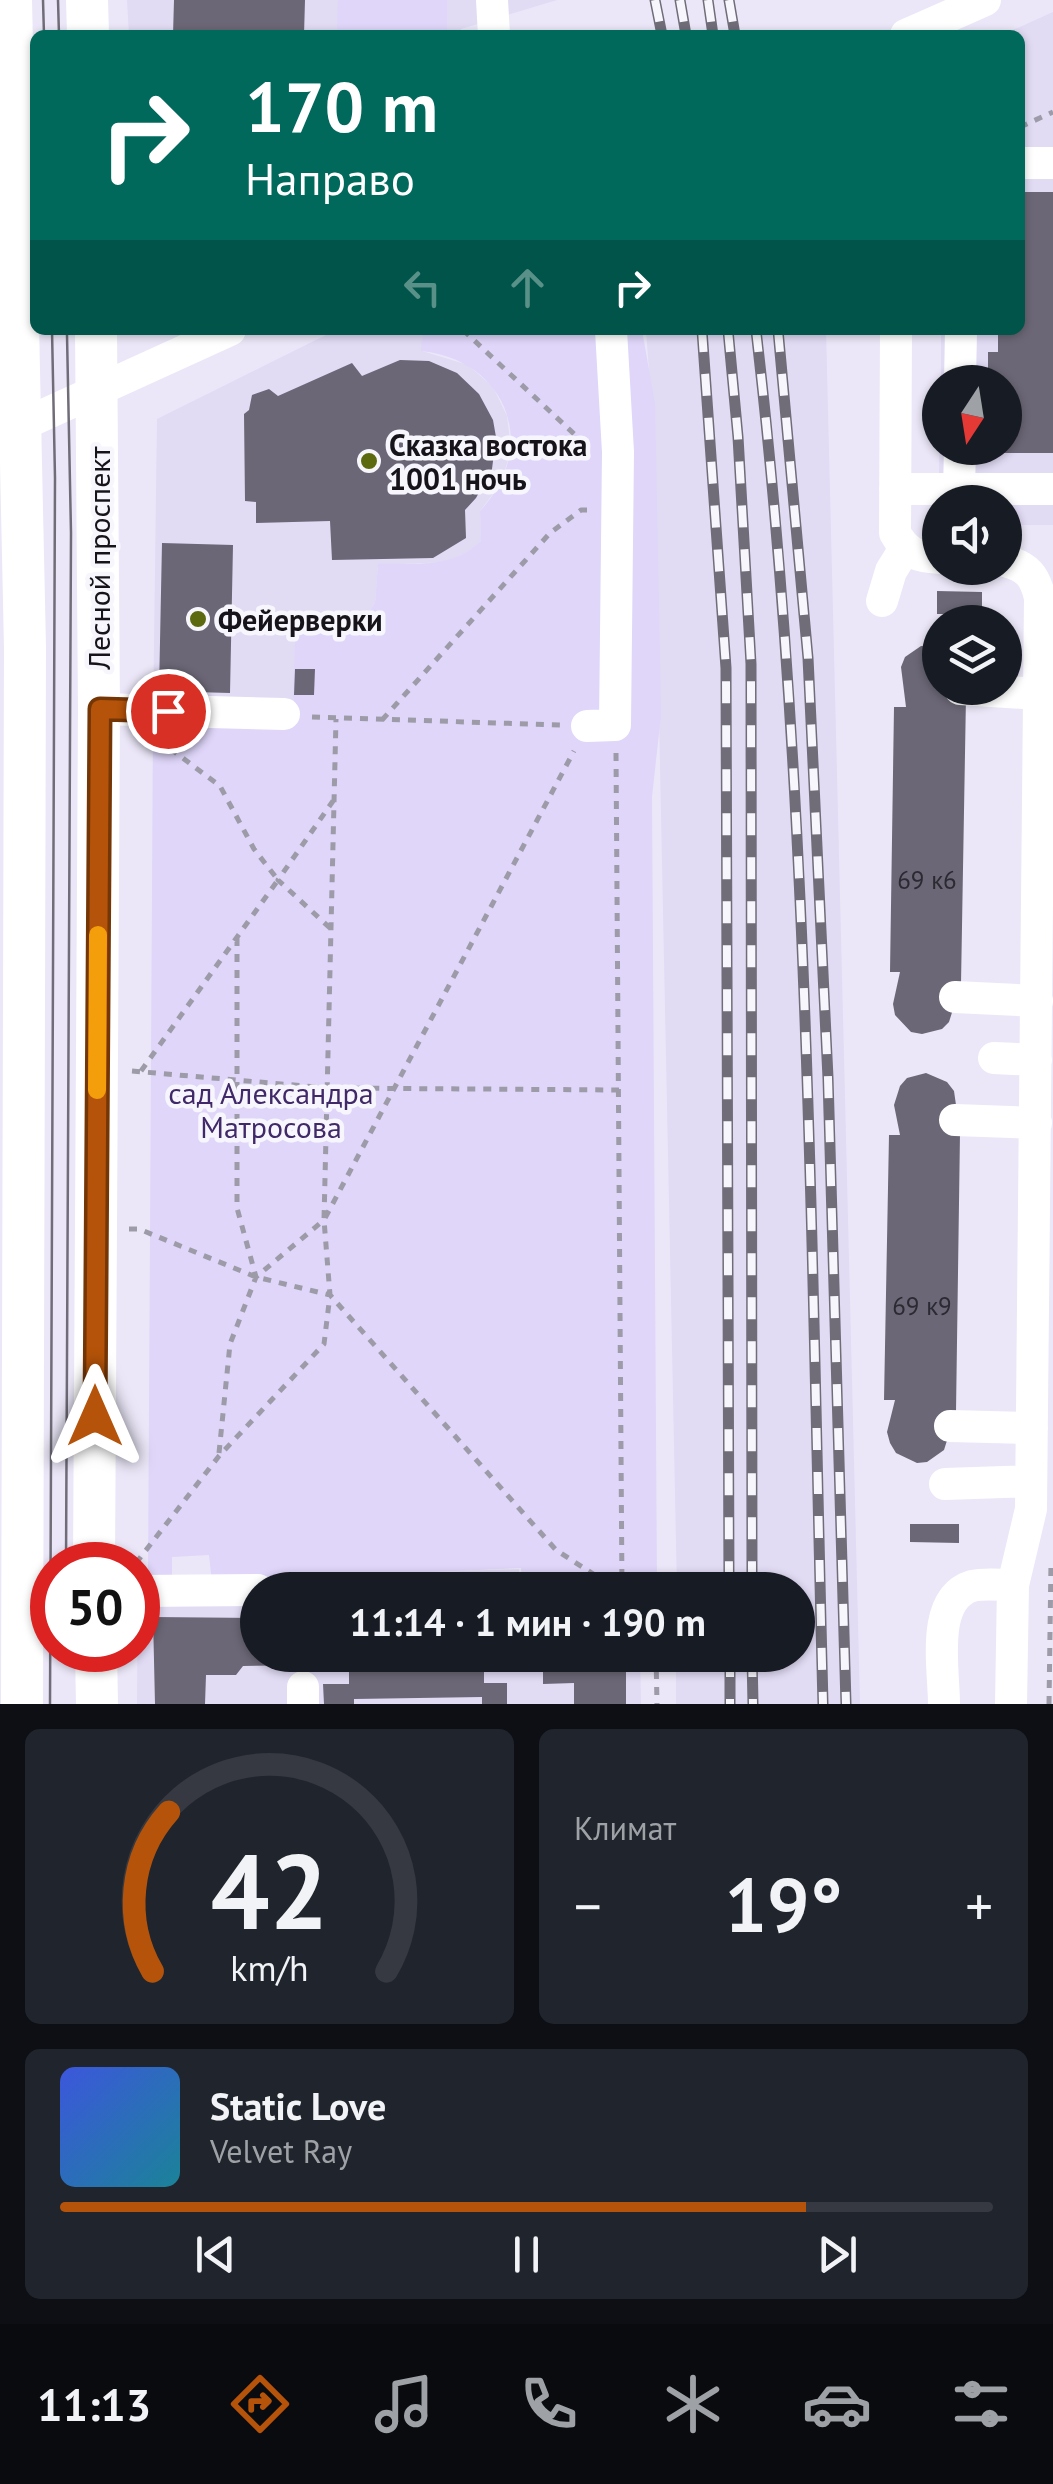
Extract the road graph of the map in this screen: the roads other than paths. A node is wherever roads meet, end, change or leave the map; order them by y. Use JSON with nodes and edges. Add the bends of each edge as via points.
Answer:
{"nodes":[{"id":1,"x":11,"y":0,"type":"edge"},
{"id":2,"x":87,"y":0,"type":"edge"},
{"id":3,"x":492,"y":0,"type":"edge"},
{"id":4,"x":984,"y":0,"type":"edge"},
{"id":5,"x":88,"y":30,"type":"edge"},
{"id":6,"x":494,"y":30,"type":"edge"},
{"id":7,"x":917,"y":30,"type":"edge"},
{"id":8,"x":6,"y":75,"type":"edge"},
{"id":9,"x":1025,"y":162,"type":"edge"},
{"id":10,"x":1053,"y":163,"type":"edge"},
{"id":11,"x":8,"y":191,"type":"edge"},
{"id":12,"x":96,"y":335,"type":"edge"},
{"id":13,"x":219,"y":335,"type":"edge"},
{"id":14,"x":611,"y":335,"type":"edge"},
{"id":15,"x":896,"y":335,"type":"edge"},
{"id":16,"x":961,"y":335,"type":"edge"},
{"id":17,"x":960,"y":365,"type":"edge"},
{"id":18,"x":98,"y":389,"type":"junction"},
{"id":19,"x":10,"y":430,"type":"edge"},
{"id":20,"x":895,"y":489,"type":"junction"},
{"id":21,"x":922,"y":489,"type":"edge"},
{"id":22,"x":1022,"y":489,"type":"edge"},
{"id":23,"x":1053,"y":489,"type":"edge"},
{"id":24,"x":904,"y":550,"type":"junction"},
{"id":25,"x":922,"y":557,"type":"edge"},
{"id":26,"x":1022,"y":566,"type":"edge"},
{"id":27,"x":882,"y":601,"type":"dead end"},
{"id":28,"x":1022,"y":693,"type":"edge"},
{"id":29,"x":1040,"y":694,"type":"junction"},
{"id":30,"x":100,"y":709,"type":"junction"},
{"id":31,"x":284,"y":714,"type":"dead end"},
{"id":32,"x":601,"y":726,"type":"road end"},
{"id":33,"x":1046,"y":820,"type":"edge"},
{"id":34,"x":955,"y":997,"type":"dead end"},
{"id":35,"x":1037,"y":1000,"type":"junction"},
{"id":36,"x":994,"y":1058,"type":"dead end"},
{"id":37,"x":1036,"y":1060,"type":"junction"},
{"id":38,"x":954,"y":1120,"type":"dead end"},
{"id":39,"x":1036,"y":1123,"type":"junction"},
{"id":40,"x":13,"y":1195,"type":"edge"},
{"id":41,"x":950,"y":1426,"type":"dead end"},
{"id":42,"x":1032,"y":1428,"type":"junction"},
{"id":43,"x":944,"y":1484,"type":"dead end"},
{"id":44,"x":1042,"y":1502,"type":"edge"},
{"id":45,"x":94,"y":1542,"type":"edge"},
{"id":46,"x":1013,"y":1586,"type":"junction"},
{"id":47,"x":240,"y":1590,"type":"edge"},
{"id":48,"x":160,"y":1591,"type":"edge"},
{"id":49,"x":96,"y":1672,"type":"edge"},
{"id":50,"x":22,"y":1704,"type":"edge"},
{"id":51,"x":97,"y":1704,"type":"edge"},
{"id":52,"x":944,"y":1704,"type":"edge"},
{"id":53,"x":1011,"y":1704,"type":"edge"}],
"edges":[{"from":1,"to":8,"type":"main road"},
{"from":2,"to":5,"type":"main road"},
{"from":3,"to":6,"type":"street"},
{"from":4,"to":7,"type":"street"},
{"from":8,"to":11,"type":"main road"},
{"from":9,"to":10,"type":"street"},
{"from":11,"to":19,"type":"main road"},
{"from":12,"to":18,"type":"main road","name":"Лесной проспект"},
{"from":13,"to":18,"type":"street"},
{"from":14,"to":32,"type":"street","via":[[618,512]]},
{"from":15,"to":20,"type":"street"},
{"from":16,"to":17,"type":"street"},
{"from":18,"to":19,"type":"street"},
{"from":18,"to":30,"type":"main road","name":"Лесной проспект"},
{"from":19,"to":40,"type":"main road","via":[[25,648]]},
{"from":20,"to":21,"type":"street"},
{"from":20,"to":24,"type":"street","via":[[894,533]]},
{"from":22,"to":23,"type":"street"},
{"from":24,"to":25,"type":"street"},
{"from":24,"to":27,"type":"street"},
{"from":26,"to":29,"type":"street","via":[[1036,580],[1040,598]]},
{"from":28,"to":29,"type":"street"},
{"from":29,"to":33,"type":"street"},
{"from":30,"to":31,"type":"street"},
{"from":30,"to":45,"type":"main road","name":"Лесной проспект"},
{"from":33,"to":35,"type":"street"},
{"from":34,"to":35,"type":"street"},
{"from":35,"to":37,"type":"street"},
{"from":36,"to":37,"type":"street"},
{"from":37,"to":39,"type":"street"},
{"from":38,"to":39,"type":"street"},
{"from":39,"to":42,"type":"street"},
{"from":40,"to":50,"type":"main road"},
{"from":41,"to":42,"type":"street"},
{"from":42,"to":44,"type":"street"},
{"from":43,"to":44,"type":"street"},
{"from":44,"to":46,"type":"street"},
{"from":46,"to":52,"type":"street","via":[[975,1585],[956,1594],[945,1615]]},
{"from":46,"to":53,"type":"street"},
{"from":47,"to":48,"type":"street"},
{"from":49,"to":51,"type":"main road"}]}
